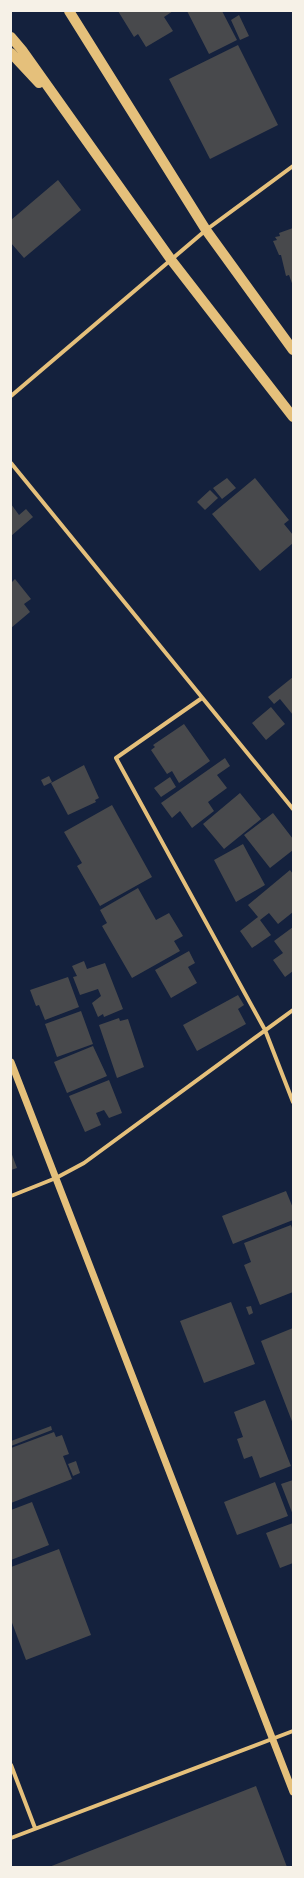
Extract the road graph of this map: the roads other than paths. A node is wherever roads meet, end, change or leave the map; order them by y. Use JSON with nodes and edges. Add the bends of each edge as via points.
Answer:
{"nodes":[{"id":1,"x":69,"y":11,"type":"edge"},
{"id":2,"x":11,"y":37,"type":"edge"},
{"id":3,"x":11,"y":53,"type":"edge"},
{"id":4,"x":64,"y":109,"type":"junction"},
{"id":5,"x":293,"y":166,"type":"edge"},
{"id":6,"x":206,"y":230,"type":"junction"},
{"id":7,"x":172,"y":261,"type":"junction"},
{"id":8,"x":293,"y":350,"type":"edge"},
{"id":9,"x":11,"y":396,"type":"edge"},
{"id":10,"x":293,"y":417,"type":"edge"},
{"id":11,"x":11,"y":462,"type":"edge"},
{"id":12,"x":202,"y":698,"type":"junction"},
{"id":13,"x":293,"y":809,"type":"edge"},
{"id":14,"x":293,"y":1010,"type":"edge"},
{"id":15,"x":265,"y":1030,"type":"junction"},
{"id":16,"x":11,"y":1062,"type":"edge"},
{"id":17,"x":293,"y":1102,"type":"edge"},
{"id":18,"x":56,"y":1178,"type":"junction"},
{"id":19,"x":11,"y":1196,"type":"edge"},
{"id":20,"x":293,"y":1731,"type":"edge"},
{"id":21,"x":273,"y":1739,"type":"junction"},
{"id":22,"x":11,"y":1765,"type":"edge"},
{"id":23,"x":293,"y":1792,"type":"edge"},
{"id":24,"x":35,"y":1828,"type":"junction"},
{"id":25,"x":11,"y":1838,"type":"edge"}],
"edges":[{"from":1,"to":6,"type":"main road"},
{"from":2,"to":4,"type":"main road"},
{"from":3,"to":4,"type":"main road"},
{"from":4,"to":7,"type":"main road"},
{"from":5,"to":6,"type":"street"},
{"from":6,"to":7,"type":"street"},
{"from":6,"to":8,"type":"main road"},
{"from":7,"to":9,"type":"street"},
{"from":7,"to":10,"type":"main road"},
{"from":11,"to":12,"type":"street"},
{"from":12,"to":13,"type":"street"},
{"from":12,"to":15,"type":"street","via":[[116,758]]},
{"from":14,"to":15,"type":"street"},
{"from":15,"to":17,"type":"street"},
{"from":15,"to":18,"type":"street","via":[[84,1163]]},
{"from":16,"to":18,"type":"street"},
{"from":18,"to":19,"type":"street"},
{"from":18,"to":21,"type":"street"},
{"from":20,"to":21,"type":"street"},
{"from":21,"to":23,"type":"street"},
{"from":21,"to":24,"type":"street"},
{"from":22,"to":24,"type":"street"},
{"from":24,"to":25,"type":"street"}]}
